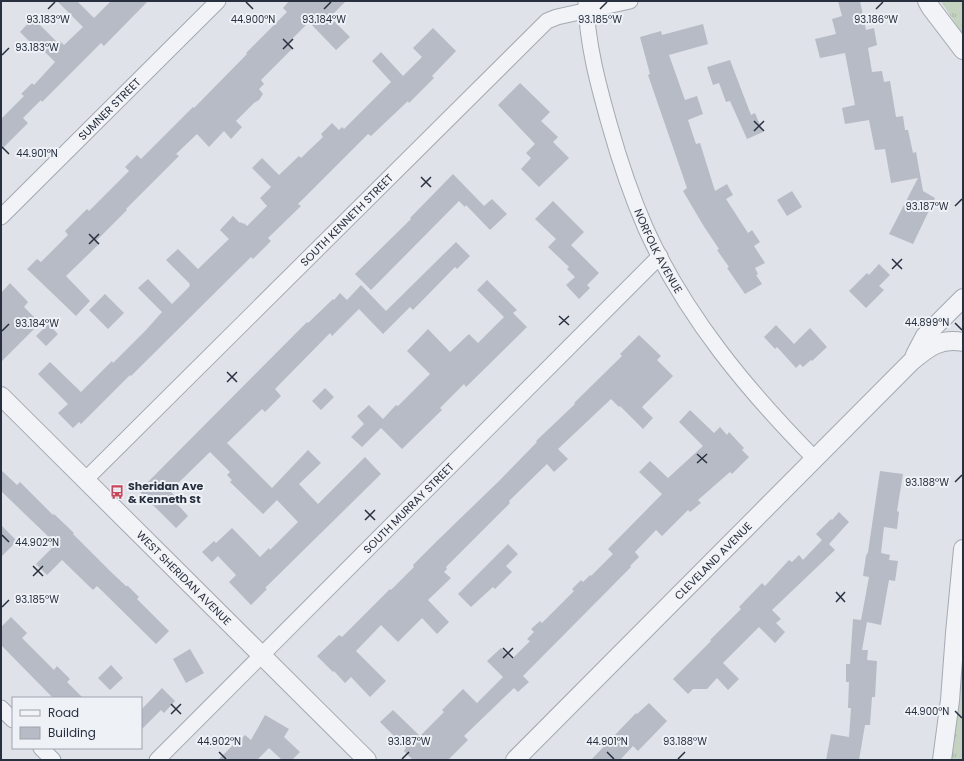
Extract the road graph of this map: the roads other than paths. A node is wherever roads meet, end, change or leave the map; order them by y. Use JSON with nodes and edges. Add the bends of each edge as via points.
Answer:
{"nodes":[{"id":1,"x":218,"y":1,"type":"edge"},
{"id":2,"x":630,"y":1,"type":"edge"},
{"id":3,"x":927,"y":1,"type":"edge"},
{"id":4,"x":586,"y":6,"type":"edge"},
{"id":5,"x":963,"y":50,"type":"edge"},
{"id":6,"x":1,"y":217,"type":"edge"},
{"id":7,"x":660,"y":256,"type":"junction"},
{"id":8,"x":963,"y":298,"type":"edge"},
{"id":9,"x":963,"y":342,"type":"edge"},
{"id":10,"x":912,"y":361,"type":"junction"},
{"id":11,"x":1,"y":396,"type":"edge"},
{"id":12,"x":815,"y":459,"type":"junction"},
{"id":13,"x":85,"y":480,"type":"junction"},
{"id":14,"x":963,"y":549,"type":"edge"},
{"id":15,"x":261,"y":654,"type":"junction"},
{"id":16,"x":1,"y":708,"type":"edge"},
{"id":17,"x":12,"y":719,"type":"edge"},
{"id":18,"x":42,"y":749,"type":"edge"},
{"id":19,"x":54,"y":760,"type":"edge"},
{"id":20,"x":157,"y":760,"type":"edge"},
{"id":21,"x":367,"y":760,"type":"edge"},
{"id":22,"x":515,"y":760,"type":"edge"},
{"id":23,"x":942,"y":760,"type":"edge"}],
"edges":[{"from":1,"to":6,"type":"street","name":"SUMNER STREET"},
{"from":2,"to":4,"type":"street","name":"SOUTH KENNETH STREET"},
{"from":3,"to":5,"type":"street"},
{"from":4,"to":7,"type":"street","name":"NORFOLK AVENUE","via":[[591,48],[612,133],[628,184],[646,230]]},
{"from":4,"to":13,"type":"street","name":"SOUTH KENNETH STREET","via":[[547,21],[536,30]]},
{"from":7,"to":12,"type":"street","name":"NORFOLK AVENUE","via":[[683,297],[739,376]]},
{"from":7,"to":15,"type":"street","name":"SOUTH MURRAY STREET"},
{"from":8,"to":10,"type":"street","name":"CLEVELAND AVENUE","via":[[925,336]]},
{"from":9,"to":10,"type":"street","name":"CLEVELAND AVENUE","via":[[943,342],[928,348]]},
{"from":10,"to":12,"type":"street","name":"CLEVELAND AVENUE"},
{"from":11,"to":13,"type":"street","name":"WEST SHERIDAN AVENUE"},
{"from":12,"to":22,"type":"street","name":"CLEVELAND AVENUE"},
{"from":13,"to":15,"type":"street","name":"WEST SHERIDAN AVENUE"},
{"from":14,"to":23,"type":"street","via":[[950,700]]},
{"from":15,"to":20,"type":"street","name":"SOUTH MURRAY STREET"},
{"from":15,"to":21,"type":"street","name":"WEST SHERIDAN AVENUE"},
{"from":16,"to":17,"type":"street"},
{"from":18,"to":19,"type":"street"}]}
